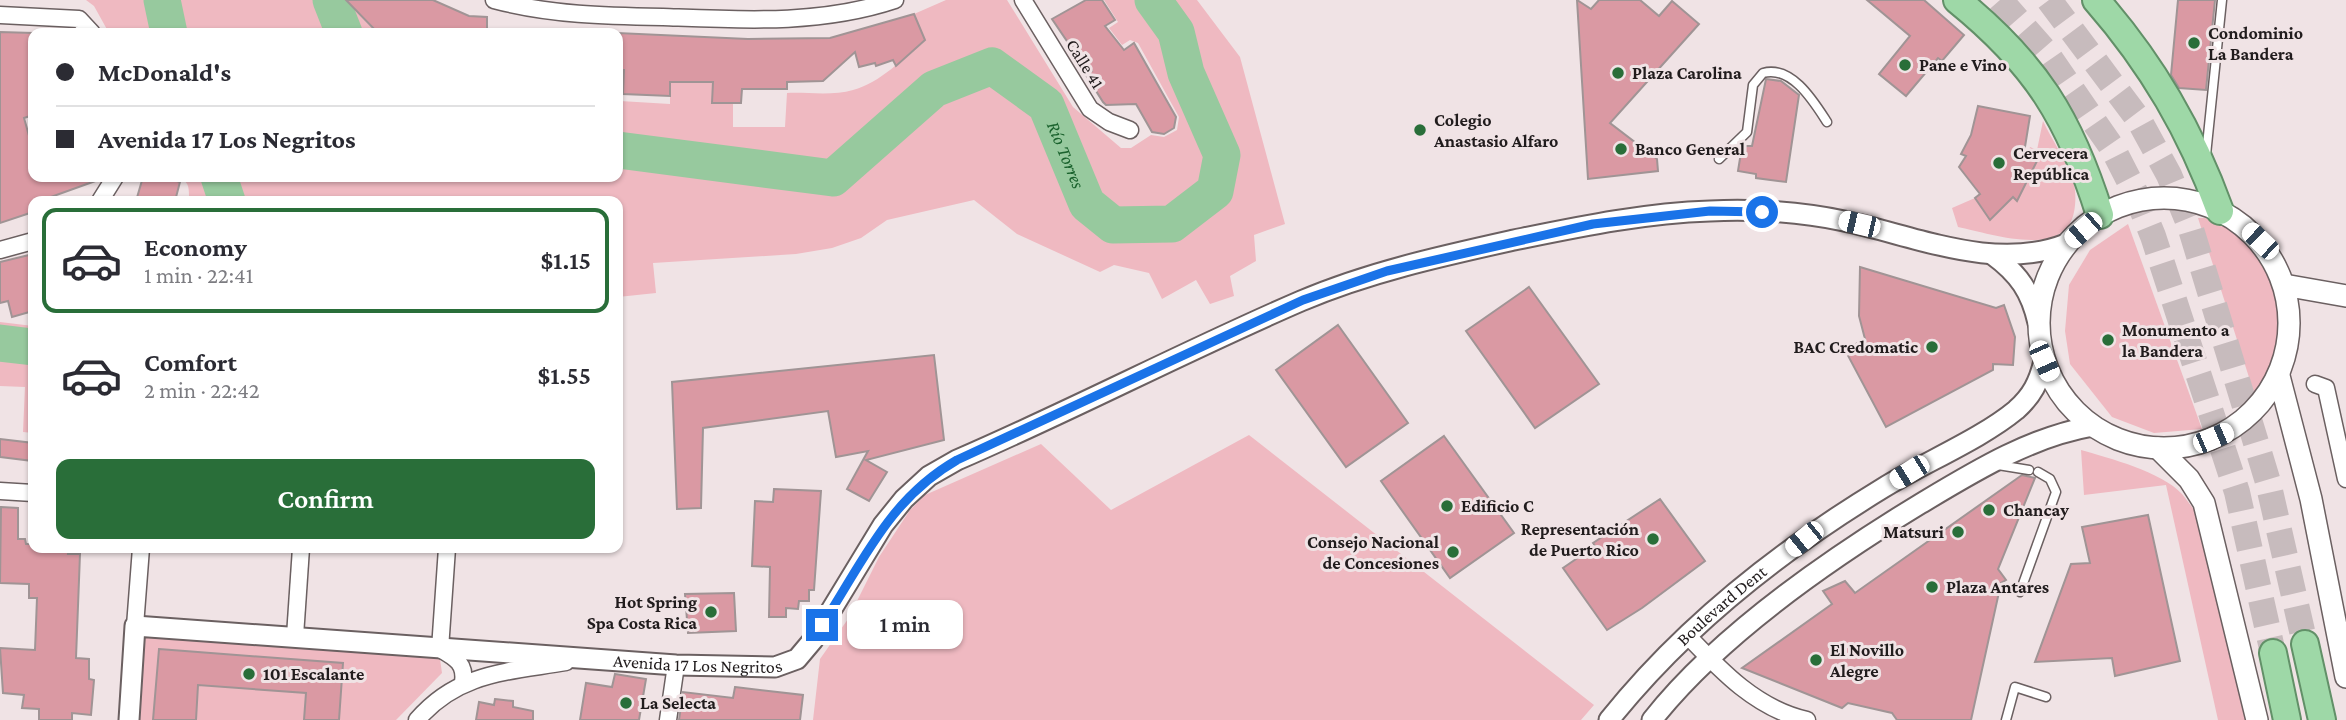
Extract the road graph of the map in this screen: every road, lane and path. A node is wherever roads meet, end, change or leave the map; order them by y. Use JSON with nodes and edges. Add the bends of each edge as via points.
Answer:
{"nodes":[{"id":1,"x":495,"y":0,"type":"edge"},
{"id":2,"x":895,"y":0,"type":"edge"},
{"id":3,"x":1023,"y":0,"type":"edge"},
{"id":4,"x":1957,"y":0,"type":"edge"},
{"id":5,"x":2096,"y":0,"type":"edge"},
{"id":6,"x":2222,"y":0,"type":"edge"},
{"id":7,"x":581,"y":7,"type":"edge"},
{"id":8,"x":0,"y":15,"type":"edge"},
{"id":9,"x":87,"y":28,"type":"edge"},
{"id":10,"x":1827,"y":122,"type":"dead end"},
{"id":11,"x":1130,"y":130,"type":"dead end"},
{"id":12,"x":1719,"y":159,"type":"dead end"},
{"id":13,"x":2205,"y":169,"type":"junction"},
{"id":14,"x":2220,"y":211,"type":"junction"},
{"id":15,"x":2100,"y":215,"type":"junction"},
{"id":16,"x":28,"y":242,"type":"edge"},
{"id":17,"x":2066,"y":244,"type":"junction"},
{"id":18,"x":0,"y":250,"type":"edge"},
{"id":19,"x":1993,"y":255,"type":"junction"},
{"id":20,"x":2284,"y":285,"type":"junction"},
{"id":21,"x":2346,"y":296,"type":"edge"},
{"id":22,"x":2038,"y":323,"type":"junction"},
{"id":23,"x":2044,"y":361,"type":"junction"},
{"id":24,"x":2278,"y":376,"type":"junction"},
{"id":25,"x":2315,"y":384,"type":"dead end"},
{"id":26,"x":2093,"y":426,"type":"junction"},
{"id":27,"x":1974,"y":436,"type":"junction"},
{"id":28,"x":2158,"y":448,"type":"junction"},
{"id":29,"x":1990,"y":464,"type":"junction"},
{"id":30,"x":2346,"y":479,"type":"edge"},
{"id":31,"x":0,"y":491,"type":"edge"},
{"id":32,"x":28,"y":493,"type":"edge"},
{"id":33,"x":141,"y":553,"type":"edge"},
{"id":34,"x":301,"y":553,"type":"edge"},
{"id":35,"x":447,"y":553,"type":"edge"},
{"id":36,"x":2020,"y":592,"type":"dead end"},
{"id":37,"x":2346,"y":605,"type":"edge"},
{"id":38,"x":2336,"y":624,"type":"junction"},
{"id":39,"x":135,"y":626,"type":"junction"},
{"id":40,"x":1687,"y":635,"type":"junction"},
{"id":41,"x":295,"y":636,"type":"junction"},
{"id":42,"x":2305,"y":644,"type":"tunnel mouth"},
{"id":43,"x":440,"y":649,"type":"junction"},
{"id":44,"x":2273,"y":653,"type":"tunnel mouth"},
{"id":45,"x":585,"y":658,"type":"junction"},
{"id":46,"x":1711,"y":660,"type":"junction"},
{"id":47,"x":676,"y":665,"type":"junction"},
{"id":48,"x":2346,"y":677,"type":"edge"},
{"id":49,"x":463,"y":683,"type":"junction"},
{"id":50,"x":2046,"y":697,"type":"dead end"},
{"id":51,"x":129,"y":720,"type":"edge"},
{"id":52,"x":417,"y":720,"type":"edge"},
{"id":53,"x":668,"y":720,"type":"edge"},
{"id":54,"x":1609,"y":720,"type":"edge"},
{"id":55,"x":1652,"y":720,"type":"edge"},
{"id":56,"x":1807,"y":720,"type":"edge"},
{"id":57,"x":2006,"y":720,"type":"edge"},
{"id":58,"x":2257,"y":720,"type":"edge"},
{"id":59,"x":2287,"y":720,"type":"edge"},
{"id":60,"x":2322,"y":720,"type":"edge"}],
"edges":[{"from":1,"to":7,"type":"street"},
{"from":2,"to":7,"type":"street","via":[[808,19]]},
{"from":3,"to":11,"type":"street","name":"Calle 41","via":[[1090,109]]},
{"from":4,"to":15,"type":"highway","via":[[2027,67],[2061,115]]},
{"from":5,"to":13,"type":"highway","via":[[2146,61]]},
{"from":6,"to":13,"type":"lane"},
{"from":8,"to":9,"type":"street","via":[[79,19]]},
{"from":10,"to":12,"type":"lane","via":[[1799,85],[1777,71],[1767,71],[1752,85],[1747,132]]},
{"from":13,"to":14,"type":"highway"},
{"from":14,"to":15,"type":"main road","via":[[2180,199],[2139,200]]},
{"from":14,"to":20,"type":"main road","via":[[2260,241]]},
{"from":15,"to":17,"type":"main road"},
{"from":16,"to":18,"type":"street"},
{"from":17,"to":19,"type":"street","name":"Avenida 17 Los Negritos","via":[[2030,255]]},
{"from":17,"to":22,"type":"main road","via":[[2045,281]]},
{"from":19,"to":22,"type":"street","name":"Avenida 17 Los Negritos","via":[[2024,283]]},
{"from":19,"to":47,"type":"street","name":"Avenida 17 Los Negritos","via":[[1841,220],[1710,211],[1593,224],[1387,271],[1303,300],[929,476],[883,525],[797,659],[775,667]]},
{"from":20,"to":21,"type":"main road"},
{"from":20,"to":24,"type":"main road","via":[[2290,331]]},
{"from":22,"to":23,"type":"main road"},
{"from":23,"to":26,"type":"main road","via":[[2064,398]]},
{"from":23,"to":27,"type":"street","name":"Boulevard Dent","via":[[2030,397]]},
{"from":24,"to":28,"type":"main road","via":[[2258,407],[2230,430],[2195,445]]},
{"from":24,"to":38,"type":"main road","via":[[2311,499]]},
{"from":25,"to":30,"type":"street","via":[[2326,388]]},
{"from":26,"to":28,"type":"main road","via":[[2124,442]]},
{"from":26,"to":29,"type":"street","name":"Boulevard Dent","via":[[2060,432]]},
{"from":27,"to":29,"type":"street"},
{"from":27,"to":40,"type":"street","name":"Boulevard Dent","via":[[1804,539]]},
{"from":28,"to":58,"type":"main road","via":[[2189,479],[2204,503]]},
{"from":29,"to":36,"type":"lane","via":[[2034,471],[2050,479],[2056,492]]},
{"from":29,"to":46,"type":"street","name":"Boulevard Dent","via":[[1823,565]]},
{"from":31,"to":32,"type":"street"},
{"from":33,"to":39,"type":"street"},
{"from":34,"to":41,"type":"street"},
{"from":35,"to":43,"type":"street"},
{"from":37,"to":38,"type":"main road"},
{"from":38,"to":48,"type":"main road"},
{"from":39,"to":41,"type":"street","name":"Avenida 17 Los Negritos"},
{"from":39,"to":51,"type":"street"},
{"from":40,"to":46,"type":"street"},
{"from":40,"to":54,"type":"street","name":"Boulevard Dent"},
{"from":41,"to":43,"type":"street","name":"Avenida 17 Los Negritos"},
{"from":42,"to":60,"type":"highway"},
{"from":43,"to":45,"type":"street","name":"Avenida 17 Los Negritos"},
{"from":43,"to":49,"type":"street","via":[[457,658],[463,667]]},
{"from":44,"to":59,"type":"highway"},
{"from":45,"to":47,"type":"street","name":"Avenida 17 Los Negritos"},
{"from":45,"to":49,"type":"street"},
{"from":46,"to":55,"type":"street","name":"Boulevard Dent"},
{"from":46,"to":56,"type":"street","via":[[1751,695]]},
{"from":47,"to":53,"type":"street"},
{"from":49,"to":52,"type":"street","via":[[430,705]]},
{"from":50,"to":57,"type":"lane","via":[[2015,687]]}]}
